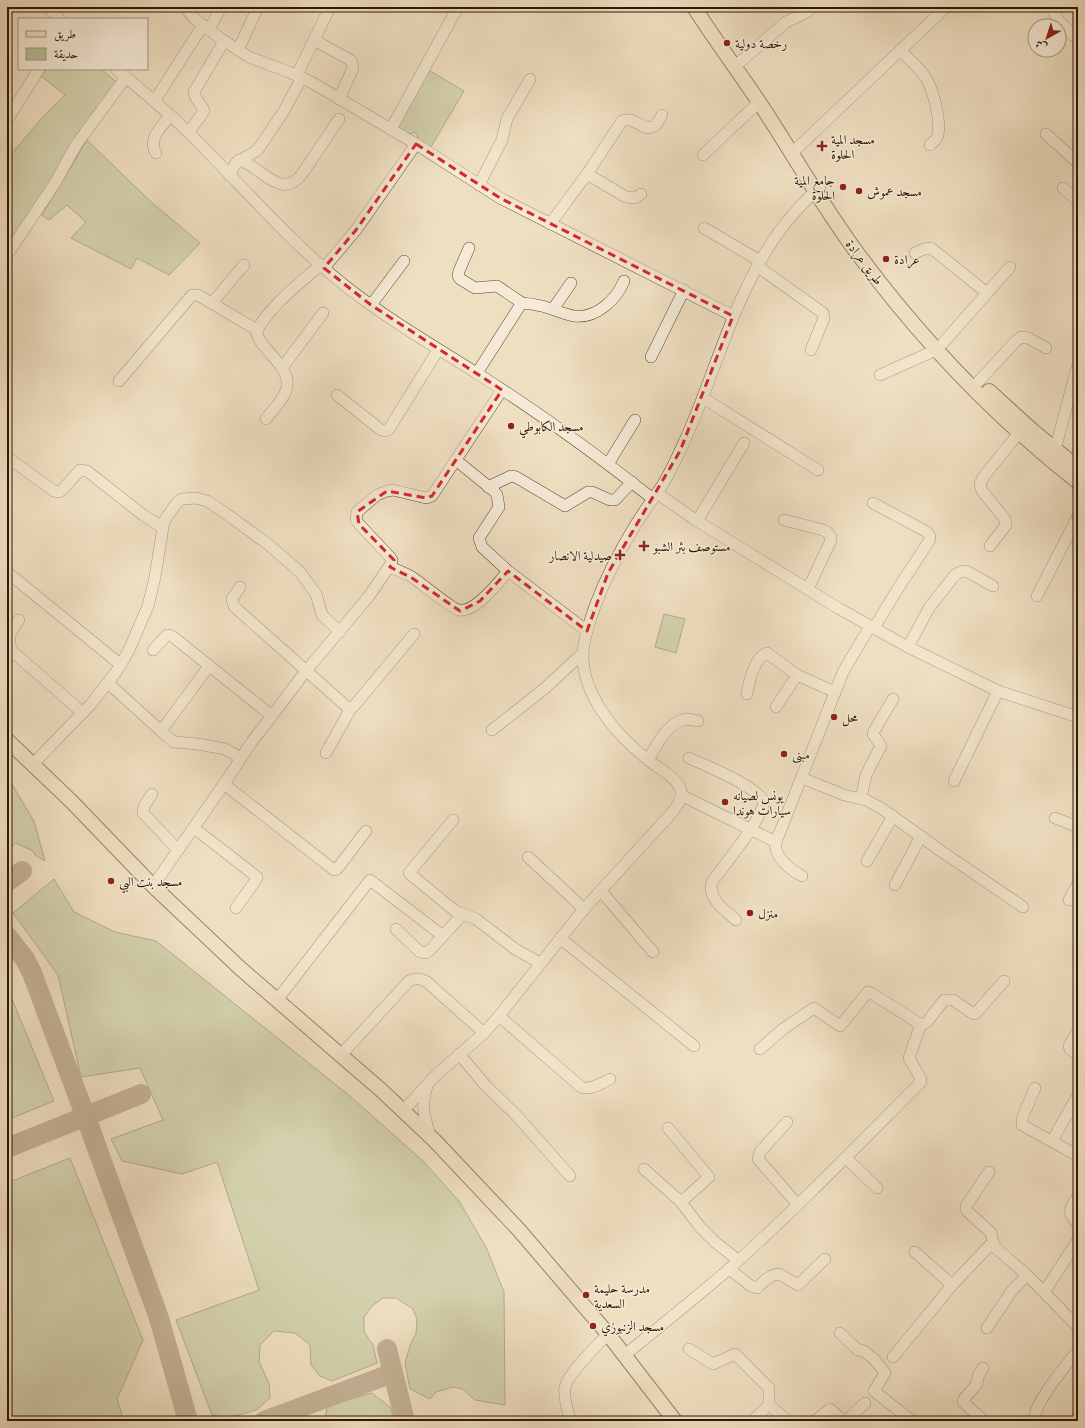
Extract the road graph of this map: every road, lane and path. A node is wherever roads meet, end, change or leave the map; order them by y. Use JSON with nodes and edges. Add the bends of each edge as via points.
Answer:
{"nodes":[{"id":1,"x":190,"y":7,"type":"edge"},
{"id":2,"x":221,"y":7,"type":"edge"},
{"id":3,"x":258,"y":7,"type":"edge"},
{"id":4,"x":330,"y":7,"type":"edge"},
{"id":5,"x":458,"y":7,"type":"edge"},
{"id":6,"x":694,"y":7,"type":"edge"},
{"id":7,"x":705,"y":7,"type":"edge"},
{"id":8,"x":813,"y":7,"type":"edge"},
{"id":9,"x":946,"y":7,"type":"edge"},
{"id":10,"x":1051,"y":7,"type":"edge"},
{"id":11,"x":206,"y":27,"type":"junction"},
{"id":12,"x":314,"y":40,"type":"junction"},
{"id":13,"x":1078,"y":40,"type":"edge"},
{"id":14,"x":224,"y":41,"type":"junction"},
{"id":15,"x":238,"y":50,"type":"junction"},
{"id":16,"x":900,"y":50,"type":"junction"},
{"id":17,"x":740,"y":62,"type":"junction"},
{"id":18,"x":38,"y":70,"type":"edge"},
{"id":19,"x":117,"y":70,"type":"edge"},
{"id":20,"x":299,"y":76,"type":"junction"},
{"id":21,"x":126,"y":77,"type":"junction"},
{"id":22,"x":530,"y":79,"type":"dead end"},
{"id":23,"x":339,"y":99,"type":"junction"},
{"id":24,"x":154,"y":100,"type":"junction"},
{"id":25,"x":758,"y":102,"type":"junction"},
{"id":26,"x":662,"y":115,"type":"dead end"},
{"id":27,"x":170,"y":116,"type":"junction"},
{"id":28,"x":339,"y":119,"type":"dead end"},
{"id":29,"x":7,"y":120,"type":"edge"},
{"id":30,"x":391,"y":129,"type":"junction"},
{"id":31,"x":189,"y":132,"type":"junction"},
{"id":32,"x":1046,"y":134,"type":"dead end"},
{"id":33,"x":416,"y":144,"type":"junction"},
{"id":34,"x":930,"y":145,"type":"dead end"},
{"id":35,"x":794,"y":151,"type":"junction"},
{"id":36,"x":156,"y":153,"type":"dead end"},
{"id":37,"x":703,"y":155,"type":"dead end"},
{"id":38,"x":240,"y":160,"type":"junction"},
{"id":39,"x":1078,"y":163,"type":"edge"},
{"id":40,"x":587,"y":174,"type":"junction"},
{"id":41,"x":230,"y":175,"type":"junction"},
{"id":42,"x":479,"y":185,"type":"junction"},
{"id":43,"x":1063,"y":188,"type":"dead end"},
{"id":44,"x":818,"y":189,"type":"junction"},
{"id":45,"x":641,"y":194,"type":"dead end"},
{"id":46,"x":1078,"y":202,"type":"edge"},
{"id":47,"x":550,"y":224,"type":"junction"},
{"id":48,"x":704,"y":228,"type":"dead end"},
{"id":49,"x":469,"y":248,"type":"dead end"},
{"id":50,"x":916,"y":253,"type":"dead end"},
{"id":51,"x":7,"y":255,"type":"edge"},
{"id":52,"x":404,"y":261,"type":"dead end"},
{"id":53,"x":759,"y":263,"type":"junction"},
{"id":54,"x":244,"y":265,"type":"dead end"},
{"id":55,"x":322,"y":267,"type":"junction"},
{"id":56,"x":1010,"y":267,"type":"dead end"},
{"id":57,"x":624,"y":282,"type":"dead end"},
{"id":58,"x":571,"y":283,"type":"dead end"},
{"id":59,"x":684,"y":290,"type":"junction"},
{"id":60,"x":987,"y":293,"type":"junction"},
{"id":61,"x":212,"y":303,"type":"junction"},
{"id":62,"x":522,"y":303,"type":"junction"},
{"id":63,"x":371,"y":305,"type":"junction"},
{"id":64,"x":553,"y":309,"type":"junction"},
{"id":65,"x":323,"y":313,"type":"dead end"},
{"id":66,"x":733,"y":316,"type":"junction"},
{"id":67,"x":257,"y":330,"type":"junction"},
{"id":68,"x":940,"y":347,"type":"junction"},
{"id":69,"x":1046,"y":348,"type":"dead end"},
{"id":70,"x":438,"y":350,"type":"junction"},
{"id":71,"x":811,"y":350,"type":"dead end"},
{"id":72,"x":651,"y":358,"type":"dead end"},
{"id":73,"x":1078,"y":364,"type":"edge"},
{"id":74,"x":282,"y":368,"type":"junction"},
{"id":75,"x":478,"y":373,"type":"junction"},
{"id":76,"x":880,"y":375,"type":"dead end"},
{"id":77,"x":119,"y":381,"type":"dead end"},
{"id":78,"x":979,"y":381,"type":"junction"},
{"id":79,"x":502,"y":390,"type":"junction"},
{"id":80,"x":337,"y":395,"type":"dead end"},
{"id":81,"x":703,"y":398,"type":"junction"},
{"id":82,"x":266,"y":419,"type":"dead end"},
{"id":83,"x":635,"y":420,"type":"dead end"},
{"id":84,"x":1020,"y":433,"type":"junction"},
{"id":85,"x":744,"y":443,"type":"dead end"},
{"id":86,"x":1055,"y":450,"type":"junction"},
{"id":87,"x":7,"y":458,"type":"edge"},
{"id":88,"x":456,"y":461,"type":"junction"},
{"id":89,"x":608,"y":464,"type":"junction"},
{"id":90,"x":1078,"y":468,"type":"edge"},
{"id":91,"x":818,"y":470,"type":"dead end"},
{"id":92,"x":632,"y":482,"type":"junction"},
{"id":93,"x":1078,"y":482,"type":"edge"},
{"id":94,"x":488,"y":486,"type":"junction"},
{"id":95,"x":655,"y":496,"type":"junction"},
{"id":96,"x":873,"y":503,"type":"dead end"},
{"id":97,"x":1078,"y":516,"type":"edge"},
{"id":98,"x":784,"y":520,"type":"dead end"},
{"id":99,"x":697,"y":521,"type":"junction"},
{"id":100,"x":162,"y":527,"type":"junction"},
{"id":101,"x":990,"y":546,"type":"dead end"},
{"id":102,"x":390,"y":567,"type":"junction"},
{"id":103,"x":508,"y":571,"type":"junction"},
{"id":104,"x":7,"y":572,"type":"edge"},
{"id":105,"x":993,"y":586,"type":"dead end"},
{"id":106,"x":240,"y":587,"type":"dead end"},
{"id":107,"x":808,"y":589,"type":"junction"},
{"id":108,"x":1037,"y":596,"type":"dead end"},
{"id":109,"x":19,"y":620,"type":"dead end"},
{"id":110,"x":872,"y":627,"type":"junction"},
{"id":111,"x":587,"y":631,"type":"junction"},
{"id":112,"x":340,"y":632,"type":"junction"},
{"id":113,"x":414,"y":634,"type":"dead end"},
{"id":114,"x":908,"y":647,"type":"junction"},
{"id":115,"x":153,"y":650,"type":"dead end"},
{"id":116,"x":583,"y":653,"type":"junction"},
{"id":117,"x":121,"y":665,"type":"junction"},
{"id":118,"x":209,"y":666,"type":"junction"},
{"id":119,"x":306,"y":671,"type":"junction"},
{"id":120,"x":798,"y":675,"type":"junction"},
{"id":121,"x":108,"y":683,"type":"junction"},
{"id":122,"x":998,"y":691,"type":"junction"},
{"id":123,"x":835,"y":692,"type":"junction"},
{"id":124,"x":747,"y":694,"type":"dead end"},
{"id":125,"x":893,"y":699,"type":"dead end"},
{"id":126,"x":776,"y":707,"type":"dead end"},
{"id":127,"x":351,"y":708,"type":"junction"},
{"id":128,"x":83,"y":712,"type":"junction"},
{"id":129,"x":272,"y":716,"type":"junction"},
{"id":130,"x":1078,"y":717,"type":"edge"},
{"id":131,"x":698,"y":721,"type":"dead end"},
{"id":132,"x":492,"y":730,"type":"dead end"},
{"id":133,"x":161,"y":731,"type":"junction"},
{"id":134,"x":7,"y":740,"type":"edge"},
{"id":135,"x":326,"y":753,"type":"dead end"},
{"id":136,"x":241,"y":758,"type":"junction"},
{"id":137,"x":689,"y":758,"type":"dead end"},
{"id":138,"x":648,"y":760,"type":"junction"},
{"id":139,"x":32,"y":765,"type":"junction"},
{"id":140,"x":802,"y":778,"type":"junction"},
{"id":141,"x":954,"y":781,"type":"dead end"},
{"id":142,"x":224,"y":784,"type":"junction"},
{"id":143,"x":152,"y":794,"type":"dead end"},
{"id":144,"x":681,"y":795,"type":"junction"},
{"id":145,"x":862,"y":799,"type":"junction"},
{"id":146,"x":893,"y":816,"type":"junction"},
{"id":147,"x":1055,"y":818,"type":"dead end"},
{"id":148,"x":453,"y":820,"type":"dead end"},
{"id":149,"x":1078,"y":827,"type":"edge"},
{"id":150,"x":194,"y":828,"type":"junction"},
{"id":151,"x":750,"y":830,"type":"junction"},
{"id":152,"x":366,"y":831,"type":"dead end"},
{"id":153,"x":921,"y":836,"type":"junction"},
{"id":154,"x":776,"y":842,"type":"junction"},
{"id":155,"x":178,"y":850,"type":"junction"},
{"id":156,"x":528,"y":857,"type":"dead end"},
{"id":157,"x":867,"y":860,"type":"dead end"},
{"id":158,"x":802,"y":876,"type":"dead end"},
{"id":159,"x":1078,"y":883,"type":"edge"},
{"id":160,"x":895,"y":884,"type":"dead end"},
{"id":161,"x":153,"y":886,"type":"junction"},
{"id":162,"x":600,"y":891,"type":"junction"},
{"id":163,"x":1069,"y":900,"type":"dead end"},
{"id":164,"x":1023,"y":906,"type":"dead end"},
{"id":165,"x":236,"y":908,"type":"dead end"},
{"id":166,"x":584,"y":909,"type":"junction"},
{"id":167,"x":463,"y":914,"type":"junction"},
{"id":168,"x":736,"y":920,"type":"dead end"},
{"id":169,"x":396,"y":929,"type":"dead end"},
{"id":170,"x":443,"y":936,"type":"junction"},
{"id":171,"x":560,"y":938,"type":"junction"},
{"id":172,"x":653,"y":952,"type":"dead end"},
{"id":173,"x":540,"y":963,"type":"junction"},
{"id":174,"x":1004,"y":981,"type":"dead end"},
{"id":175,"x":277,"y":1000,"type":"junction"},
{"id":176,"x":499,"y":1016,"type":"junction"},
{"id":177,"x":920,"y":1026,"type":"junction"},
{"id":178,"x":1078,"y":1030,"type":"edge"},
{"id":179,"x":484,"y":1032,"type":"junction"},
{"id":180,"x":694,"y":1046,"type":"dead end"},
{"id":181,"x":760,"y":1049,"type":"dead end"},
{"id":182,"x":459,"y":1054,"type":"junction"},
{"id":183,"x":1078,"y":1055,"type":"edge"},
{"id":184,"x":340,"y":1056,"type":"junction"},
{"id":185,"x":610,"y":1079,"type":"dead end"},
{"id":186,"x":428,"y":1084,"type":"junction"},
{"id":187,"x":1035,"y":1088,"type":"dead end"},
{"id":188,"x":1078,"y":1095,"type":"edge"},
{"id":189,"x":403,"y":1111,"type":"junction"},
{"id":190,"x":787,"y":1122,"type":"dead end"},
{"id":191,"x":668,"y":1128,"type":"dead end"},
{"id":192,"x":430,"y":1136,"type":"junction"},
{"id":193,"x":1052,"y":1141,"type":"junction"},
{"id":194,"x":1078,"y":1156,"type":"edge"},
{"id":195,"x":846,"y":1158,"type":"junction"},
{"id":196,"x":644,"y":1169,"type":"dead end"},
{"id":197,"x":989,"y":1172,"type":"dead end"},
{"id":198,"x":570,"y":1176,"type":"dead end"},
{"id":199,"x":877,"y":1188,"type":"dead end"},
{"id":200,"x":1078,"y":1196,"type":"edge"},
{"id":201,"x":681,"y":1202,"type":"junction"},
{"id":202,"x":798,"y":1205,"type":"junction"},
{"id":203,"x":1078,"y":1225,"type":"edge"},
{"id":204,"x":1078,"y":1240,"type":"edge"},
{"id":205,"x":993,"y":1242,"type":"junction"},
{"id":206,"x":915,"y":1252,"type":"dead end"},
{"id":207,"x":825,"y":1259,"type":"dead end"},
{"id":208,"x":738,"y":1260,"type":"junction"},
{"id":209,"x":729,"y":1269,"type":"junction"},
{"id":210,"x":1027,"y":1275,"type":"junction"},
{"id":211,"x":953,"y":1284,"type":"junction"},
{"id":212,"x":1044,"y":1292,"type":"junction"},
{"id":213,"x":1078,"y":1327,"type":"edge"},
{"id":214,"x":987,"y":1328,"type":"dead end"},
{"id":215,"x":840,"y":1333,"type":"dead end"},
{"id":216,"x":608,"y":1334,"type":"junction"},
{"id":217,"x":689,"y":1349,"type":"dead end"},
{"id":218,"x":1078,"y":1350,"type":"edge"},
{"id":219,"x":625,"y":1355,"type":"junction"},
{"id":220,"x":893,"y":1357,"type":"dead end"},
{"id":221,"x":983,"y":1368,"type":"dead end"},
{"id":222,"x":865,"y":1403,"type":"dead end"},
{"id":223,"x":769,"y":1405,"type":"junction"},
{"id":224,"x":570,"y":1421,"type":"edge"},
{"id":225,"x":675,"y":1421,"type":"edge"},
{"id":226,"x":752,"y":1421,"type":"edge"},
{"id":227,"x":788,"y":1421,"type":"edge"},
{"id":228,"x":815,"y":1421,"type":"edge"},
{"id":229,"x":843,"y":1421,"type":"edge"},
{"id":230,"x":846,"y":1421,"type":"edge"},
{"id":231,"x":912,"y":1421,"type":"edge"},
{"id":232,"x":984,"y":1421,"type":"edge"},
{"id":233,"x":1034,"y":1421,"type":"edge"}],
"edges":[{"from":1,"to":11,"type":"street","via":[[189,14]]},
{"from":2,"to":11,"type":"street"},
{"from":3,"to":15,"type":"street"},
{"from":4,"to":12,"type":"street"},
{"from":5,"to":30,"type":"street"},
{"from":6,"to":25,"type":"main road","name":"طريق عرادة"},
{"from":7,"to":17,"type":"main road","name":"طريق عرادة"},
{"from":8,"to":17,"type":"street","via":[[786,22]]},
{"from":9,"to":16,"type":"street"},
{"from":10,"to":13,"type":"street","via":[[1059,21]]},
{"from":11,"to":14,"type":"street"},
{"from":11,"to":24,"type":"street"},
{"from":12,"to":20,"type":"street"},
{"from":12,"to":23,"type":"street","via":[[352,63],[353,68]]},
{"from":14,"to":15,"type":"street"},
{"from":14,"to":31,"type":"street","via":[[194,92],[204,111]]},
{"from":15,"to":20,"type":"street","via":[[249,57]]},
{"from":16,"to":34,"type":"street","via":[[923,74],[933,94],[938,136]]},
{"from":16,"to":35,"type":"street"},
{"from":17,"to":35,"type":"main road","name":"طريق عرادة"},
{"from":18,"to":29,"type":"street"},
{"from":19,"to":21,"type":"street"},
{"from":20,"to":23,"type":"street"},
{"from":20,"to":38,"type":"street","via":[[284,111],[259,148]]},
{"from":21,"to":24,"type":"street"},
{"from":21,"to":51,"type":"street","via":[[76,146]]},
{"from":22,"to":42,"type":"street","via":[[507,119],[502,140]]},
{"from":23,"to":30,"type":"street"},
{"from":24,"to":27,"type":"street"},
{"from":25,"to":35,"type":"main road","name":"طريق عرادة"},
{"from":25,"to":37,"type":"street"},
{"from":26,"to":40,"type":"street","via":[[650,128],[632,120],[622,121]]},
{"from":27,"to":31,"type":"street"},
{"from":27,"to":36,"type":"street","via":[[154,139],[153,148]]},
{"from":28,"to":38,"type":"street","via":[[295,182],[288,184],[273,181]]},
{"from":30,"to":33,"type":"street"},
{"from":31,"to":41,"type":"street"},
{"from":32,"to":39,"type":"street"},
{"from":33,"to":42,"type":"street"},
{"from":33,"to":55,"type":"street","via":[[367,216]]},
{"from":35,"to":44,"type":"main road","name":"طريق عرادة"},
{"from":38,"to":41,"type":"street"},
{"from":40,"to":45,"type":"street","via":[[626,197],[635,198]]},
{"from":40,"to":47,"type":"street"},
{"from":41,"to":55,"type":"street"},
{"from":42,"to":47,"type":"street"},
{"from":43,"to":46,"type":"street"},
{"from":44,"to":53,"type":"street","via":[[778,234]]},
{"from":44,"to":68,"type":"main road","name":"طريق عرادة","via":[[858,253],[904,312]]},
{"from":47,"to":59,"type":"street"},
{"from":48,"to":53,"type":"street"},
{"from":49,"to":62,"type":"street","via":[[459,271],[460,279],[475,288],[497,286]]},
{"from":50,"to":60,"type":"street","via":[[931,248]]},
{"from":52,"to":63,"type":"street"},
{"from":53,"to":66,"type":"street"},
{"from":53,"to":71,"type":"street","via":[[823,313],[824,318]]},
{"from":54,"to":61,"type":"street"},
{"from":55,"to":63,"type":"street"},
{"from":55,"to":67,"type":"street","via":[[276,305]]},
{"from":56,"to":60,"type":"street"},
{"from":57,"to":64,"type":"street","via":[[605,306],[588,315],[573,316]]},
{"from":58,"to":64,"type":"street"},
{"from":59,"to":66,"type":"street"},
{"from":59,"to":72,"type":"street"},
{"from":60,"to":68,"type":"street"},
{"from":61,"to":67,"type":"street"},
{"from":61,"to":77,"type":"street","via":[[198,295],[189,297]]},
{"from":62,"to":64,"type":"street"},
{"from":62,"to":75,"type":"street"},
{"from":63,"to":70,"type":"street"},
{"from":65,"to":74,"type":"street"},
{"from":66,"to":81,"type":"street"},
{"from":67,"to":74,"type":"street","via":[[258,338]]},
{"from":68,"to":76,"type":"street"},
{"from":68,"to":78,"type":"main road","name":"طريق عرادة"},
{"from":68,"to":84,"type":"main road","name":"طريق عرادة","via":[[984,399]]},
{"from":69,"to":78,"type":"street","via":[[1021,337]]},
{"from":70,"to":75,"type":"street"},
{"from":70,"to":80,"type":"street","via":[[389,428],[384,431]]},
{"from":73,"to":86,"type":"street"},
{"from":74,"to":82,"type":"street","via":[[287,386]]},
{"from":75,"to":79,"type":"street"},
{"from":78,"to":86,"type":"main road","name":"طريق عرادة"},
{"from":79,"to":88,"type":"street"},
{"from":79,"to":89,"type":"street"},
{"from":81,"to":91,"type":"street"},
{"from":81,"to":95,"type":"street","via":[[680,451]]},
{"from":83,"to":89,"type":"street"},
{"from":84,"to":93,"type":"main road","name":"طريق عرادة"},
{"from":84,"to":101,"type":"street","via":[[980,484],[982,491],[1005,519],[1006,525]]},
{"from":85,"to":99,"type":"street"},
{"from":86,"to":90,"type":"main road","name":"طريق عرادة"},
{"from":87,"to":100,"type":"street","via":[[59,492],[80,470],[87,471]]},
{"from":88,"to":94,"type":"street"},
{"from":88,"to":102,"type":"street","via":[[430,498],[387,490],[357,512],[356,520],[392,560]]},
{"from":89,"to":92,"type":"street"},
{"from":92,"to":94,"type":"street","via":[[614,500],[588,492],[565,506],[516,477],[511,476]]},
{"from":92,"to":95,"type":"street"},
{"from":94,"to":103,"type":"street","via":[[497,495],[499,507],[479,538],[480,543]]},
{"from":95,"to":99,"type":"street"},
{"from":95,"to":111,"type":"street","via":[[636,523],[608,573]]},
{"from":96,"to":110,"type":"street","via":[[927,532],[930,538]]},
{"from":97,"to":108,"type":"street"},
{"from":98,"to":107,"type":"street","via":[[823,530],[831,537]]},
{"from":99,"to":107,"type":"street"},
{"from":100,"to":112,"type":"street","via":[[169,513],[182,499],[196,498],[207,501],[269,545],[300,572],[316,594],[322,615]]},
{"from":100,"to":117,"type":"street","via":[[148,606]]},
{"from":102,"to":103,"type":"street","via":[[412,578],[460,611],[480,601]]},
{"from":102,"to":112,"type":"street"},
{"from":103,"to":111,"type":"street"},
{"from":104,"to":117,"type":"street"},
{"from":105,"to":114,"type":"street","via":[[965,571],[955,575],[929,608]]},
{"from":106,"to":119,"type":"street","via":[[232,599],[234,606]]},
{"from":107,"to":110,"type":"street"},
{"from":109,"to":128,"type":"street","via":[[8,640],[13,652]]},
{"from":110,"to":114,"type":"street"},
{"from":110,"to":123,"type":"street","via":[[843,672]]},
{"from":111,"to":116,"type":"street"},
{"from":112,"to":119,"type":"street"},
{"from":113,"to":127,"type":"street"},
{"from":114,"to":122,"type":"street"},
{"from":115,"to":118,"type":"street","via":[[168,635]]},
{"from":116,"to":132,"type":"street","via":[[544,689]]},
{"from":116,"to":138,"type":"street","via":[[584,674],[599,706],[622,738]]},
{"from":117,"to":121,"type":"street"},
{"from":118,"to":129,"type":"street"},
{"from":118,"to":133,"type":"street"},
{"from":119,"to":127,"type":"street"},
{"from":119,"to":129,"type":"street"},
{"from":120,"to":123,"type":"street"},
{"from":120,"to":124,"type":"street","via":[[769,654],[765,654],[752,674]]},
{"from":120,"to":126,"type":"street"},
{"from":121,"to":128,"type":"street"},
{"from":121,"to":133,"type":"street"},
{"from":122,"to":130,"type":"street"},
{"from":122,"to":141,"type":"street"},
{"from":123,"to":140,"type":"street"},
{"from":125,"to":145,"type":"street","via":[[873,734],[880,746],[866,775]]},
{"from":127,"to":135,"type":"street"},
{"from":128,"to":139,"type":"street"},
{"from":129,"to":136,"type":"street"},
{"from":131,"to":138,"type":"street","via":[[682,720],[674,725]]},
{"from":133,"to":136,"type":"street","via":[[174,742],[225,749]]},
{"from":134,"to":139,"type":"main road"},
{"from":136,"to":142,"type":"street"},
{"from":137,"to":151,"type":"street","via":[[725,774],[760,794],[764,806]]},
{"from":138,"to":144,"type":"street","via":[[674,781],[680,788]]},
{"from":139,"to":161,"type":"main road"},
{"from":140,"to":145,"type":"street","via":[[844,796]]},
{"from":140,"to":154,"type":"street"},
{"from":142,"to":150,"type":"street"},
{"from":142,"to":152,"type":"street","via":[[334,870],[341,865]]},
{"from":143,"to":155,"type":"street","via":[[144,806],[143,813]]},
{"from":144,"to":151,"type":"street"},
{"from":144,"to":162,"type":"street","via":[[680,801],[668,817]]},
{"from":145,"to":146,"type":"street"},
{"from":146,"to":153,"type":"street"},
{"from":146,"to":157,"type":"street"},
{"from":147,"to":149,"type":"street"},
{"from":148,"to":167,"type":"street","via":[[409,873],[455,911]]},
{"from":150,"to":155,"type":"street"},
{"from":150,"to":165,"type":"street","via":[[256,877]]},
{"from":151,"to":154,"type":"street"},
{"from":151,"to":168,"type":"street","via":[[711,887],[714,898]]},
{"from":153,"to":160,"type":"street"},
{"from":153,"to":164,"type":"street"},
{"from":154,"to":158,"type":"street","via":[[775,848],[788,867]]},
{"from":155,"to":161,"type":"street"},
{"from":156,"to":166,"type":"street"},
{"from":159,"to":163,"type":"street"},
{"from":161,"to":175,"type":"main road"},
{"from":162,"to":166,"type":"street"},
{"from":162,"to":172,"type":"street"},
{"from":166,"to":171,"type":"street"},
{"from":167,"to":170,"type":"street"},
{"from":167,"to":173,"type":"street","via":[[476,919],[515,949]]},
{"from":169,"to":170,"type":"street","via":[[423,953],[430,950]]},
{"from":170,"to":175,"type":"street","via":[[370,880]]},
{"from":171,"to":173,"type":"street"},
{"from":171,"to":180,"type":"street"},
{"from":173,"to":176,"type":"street"},
{"from":174,"to":177,"type":"street","via":[[977,1013],[972,1013],[948,999],[944,1000],[927,1022]]},
{"from":175,"to":184,"type":"main road"},
{"from":176,"to":179,"type":"street"},
{"from":176,"to":185,"type":"street","via":[[581,1087],[590,1088]]},
{"from":177,"to":181,"type":"street","via":[[868,992],[840,1026],[814,1008],[783,1029]]},
{"from":177,"to":195,"type":"street","via":[[909,1058],[921,1082]]},
{"from":178,"to":183,"type":"street","via":[[1069,1046]]},
{"from":179,"to":182,"type":"street"},
{"from":179,"to":184,"type":"street","via":[[427,982],[416,978],[409,981]]},
{"from":182,"to":186,"type":"street"},
{"from":182,"to":198,"type":"street"},
{"from":184,"to":189,"type":"main road"},
{"from":186,"to":189,"type":"street"},
{"from":186,"to":192,"type":"street","via":[[423,1114]]},
{"from":187,"to":193,"type":"street","via":[[1021,1123]]},
{"from":188,"to":193,"type":"street"},
{"from":189,"to":192,"type":"main road"},
{"from":190,"to":202,"type":"street","via":[[760,1152],[758,1159]]},
{"from":191,"to":201,"type":"street","via":[[709,1177]]},
{"from":192,"to":216,"type":"main road","via":[[519,1230]]},
{"from":193,"to":194,"type":"street"},
{"from":195,"to":199,"type":"street"},
{"from":195,"to":202,"type":"street"},
{"from":196,"to":201,"type":"street"},
{"from":197,"to":205,"type":"street","via":[[965,1208],[991,1233]]},
{"from":200,"to":203,"type":"street","via":[[1070,1213]]},
{"from":201,"to":208,"type":"street","via":[[700,1227]]},
{"from":202,"to":208,"type":"street"},
{"from":204,"to":212,"type":"street"},
{"from":205,"to":210,"type":"street","via":[[996,1248]]},
{"from":205,"to":211,"type":"street"},
{"from":206,"to":211,"type":"street"},
{"from":207,"to":209,"type":"street","via":[[798,1285],[776,1274],[757,1288]]},
{"from":208,"to":209,"type":"street"},
{"from":209,"to":219,"type":"street"},
{"from":210,"to":212,"type":"street"},
{"from":210,"to":214,"type":"street","via":[[1011,1292]]},
{"from":211,"to":220,"type":"street"},
{"from":212,"to":213,"type":"street"},
{"from":215,"to":231,"type":"street","via":[[885,1373],[874,1392]]},
{"from":216,"to":219,"type":"main road"},
{"from":216,"to":224,"type":"street","via":[[567,1382],[564,1396]]},
{"from":217,"to":223,"type":"street","via":[[713,1364],[734,1354],[769,1388]]},
{"from":218,"to":233,"type":"street","via":[[1039,1403]]},
{"from":219,"to":225,"type":"main road"},
{"from":221,"to":232,"type":"street","via":[[977,1384],[963,1402]]},
{"from":222,"to":230,"type":"street"},
{"from":223,"to":226,"type":"street"},
{"from":223,"to":227,"type":"street"},
{"from":228,"to":229,"type":"street","via":[[830,1409]]}]}
